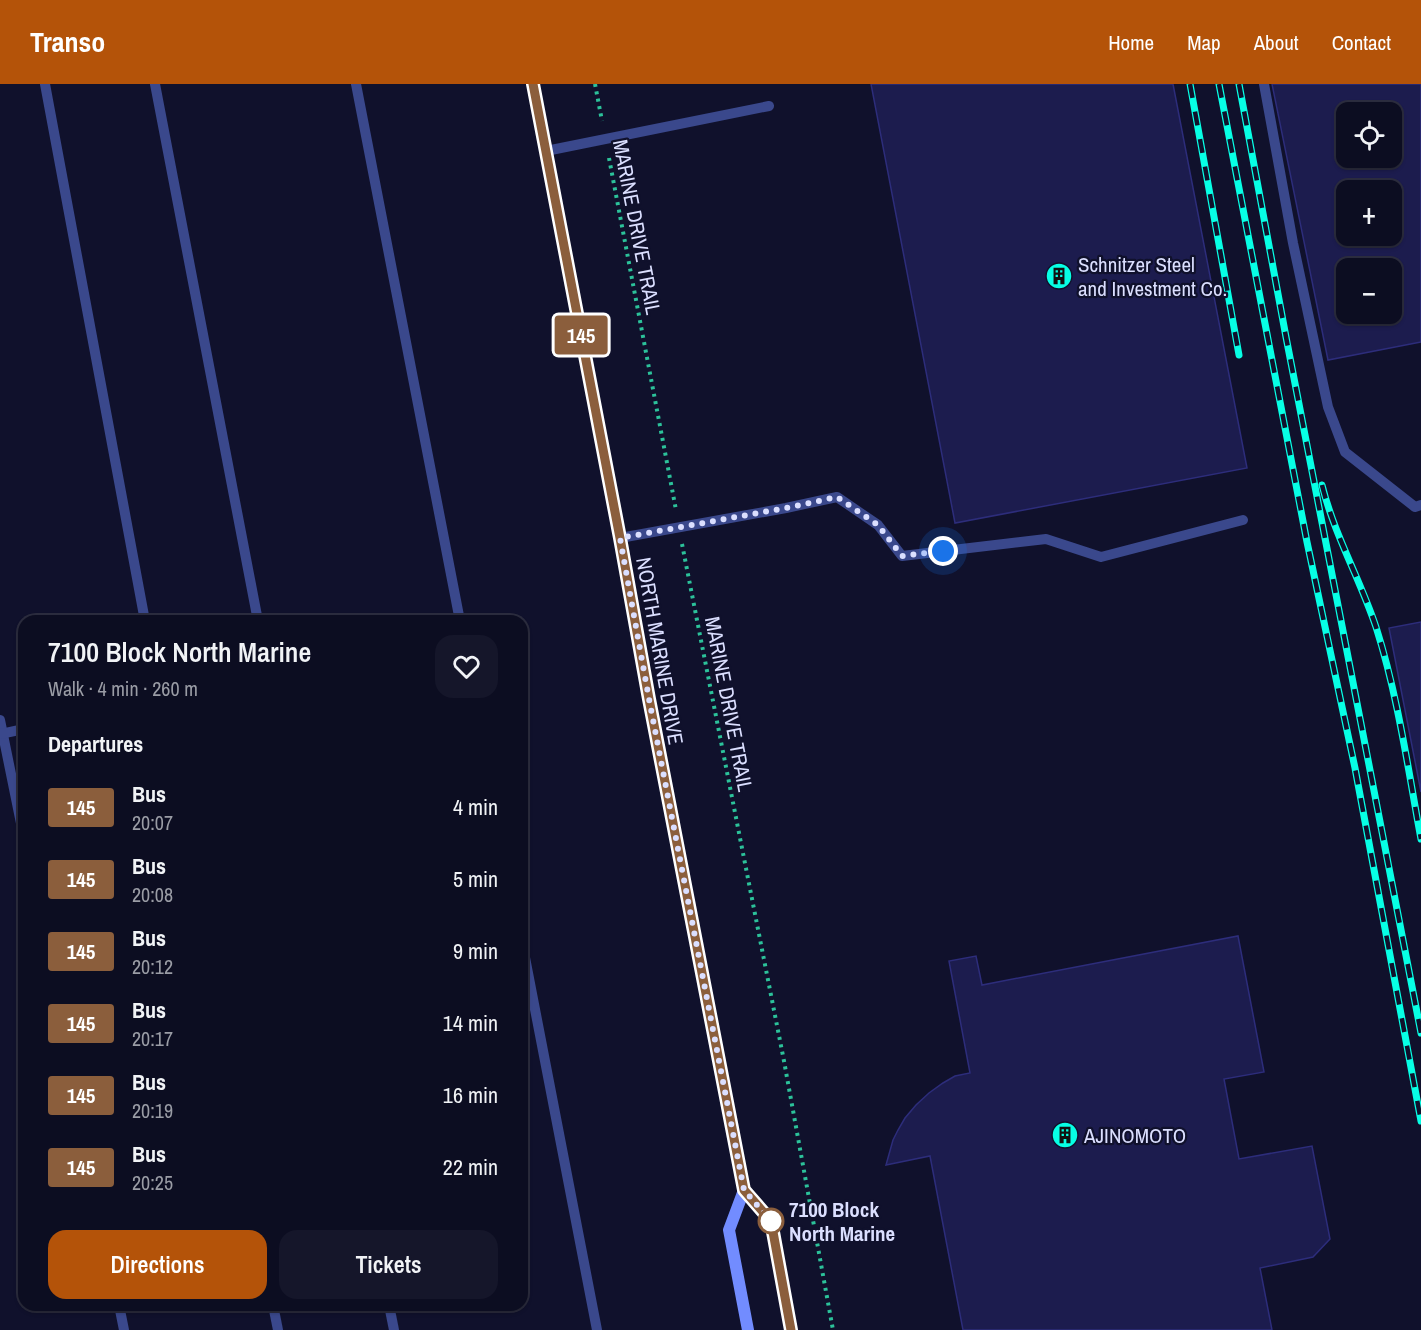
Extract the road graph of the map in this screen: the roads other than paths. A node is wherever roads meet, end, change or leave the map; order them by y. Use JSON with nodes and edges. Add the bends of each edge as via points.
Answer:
{"nodes":[{"id":1,"x":45,"y":84,"type":"edge"},
{"id":2,"x":155,"y":84,"type":"edge"},
{"id":3,"x":356,"y":84,"type":"edge"},
{"id":4,"x":533,"y":84,"type":"edge"},
{"id":5,"x":1264,"y":84,"type":"edge"},
{"id":6,"x":769,"y":106,"type":"dead end"},
{"id":7,"x":546,"y":152,"type":"junction"},
{"id":8,"x":1421,"y":505,"type":"edge"},
{"id":9,"x":1243,"y":520,"type":"dead end"},
{"id":10,"x":620,"y":538,"type":"junction"},
{"id":11,"x":144,"y":615,"type":"edge"},
{"id":12,"x":257,"y":615,"type":"edge"},
{"id":13,"x":459,"y":615,"type":"edge"},
{"id":14,"x":0,"y":720,"type":"edge"},
{"id":15,"x":18,"y":730,"type":"edge"},
{"id":16,"x":1,"y":734,"type":"edge"},
{"id":17,"x":18,"y":811,"type":"edge"},
{"id":18,"x":528,"y":973,"type":"edge"},
{"id":19,"x":744,"y":1190,"type":"junction"},
{"id":20,"x":120,"y":1311,"type":"edge"},
{"id":21,"x":274,"y":1311,"type":"edge"},
{"id":22,"x":390,"y":1311,"type":"edge"},
{"id":23,"x":124,"y":1330,"type":"edge"},
{"id":24,"x":278,"y":1330,"type":"edge"},
{"id":25,"x":394,"y":1330,"type":"edge"},
{"id":26,"x":597,"y":1330,"type":"edge"},
{"id":27,"x":748,"y":1330,"type":"edge"},
{"id":28,"x":791,"y":1330,"type":"edge"}],
"edges":[{"from":1,"to":11,"type":"lane"},
{"from":2,"to":12,"type":"lane"},
{"from":3,"to":13,"type":"lane"},
{"from":4,"to":7,"type":"main road","name":"NORTH MARINE DRIVE"},
{"from":5,"to":8,"type":"lane","via":[[1328,407],[1345,452],[1415,507]]},
{"from":6,"to":7,"type":"lane"},
{"from":7,"to":10,"type":"main road","name":"NORTH MARINE DRIVE"},
{"from":9,"to":10,"type":"lane","via":[[1101,557],[1046,539],[902,556],[878,525],[837,497]]},
{"from":10,"to":19,"type":"main road","name":"NORTH MARINE DRIVE"},
{"from":14,"to":16,"type":"lane"},
{"from":15,"to":16,"type":"lane"},
{"from":16,"to":17,"type":"lane"},
{"from":18,"to":26,"type":"lane"},
{"from":19,"to":27,"type":"main road","via":[[729,1230]]},
{"from":19,"to":28,"type":"main road","via":[[771,1221]]},
{"from":20,"to":23,"type":"lane"},
{"from":21,"to":24,"type":"lane"},
{"from":22,"to":25,"type":"lane"}]}
